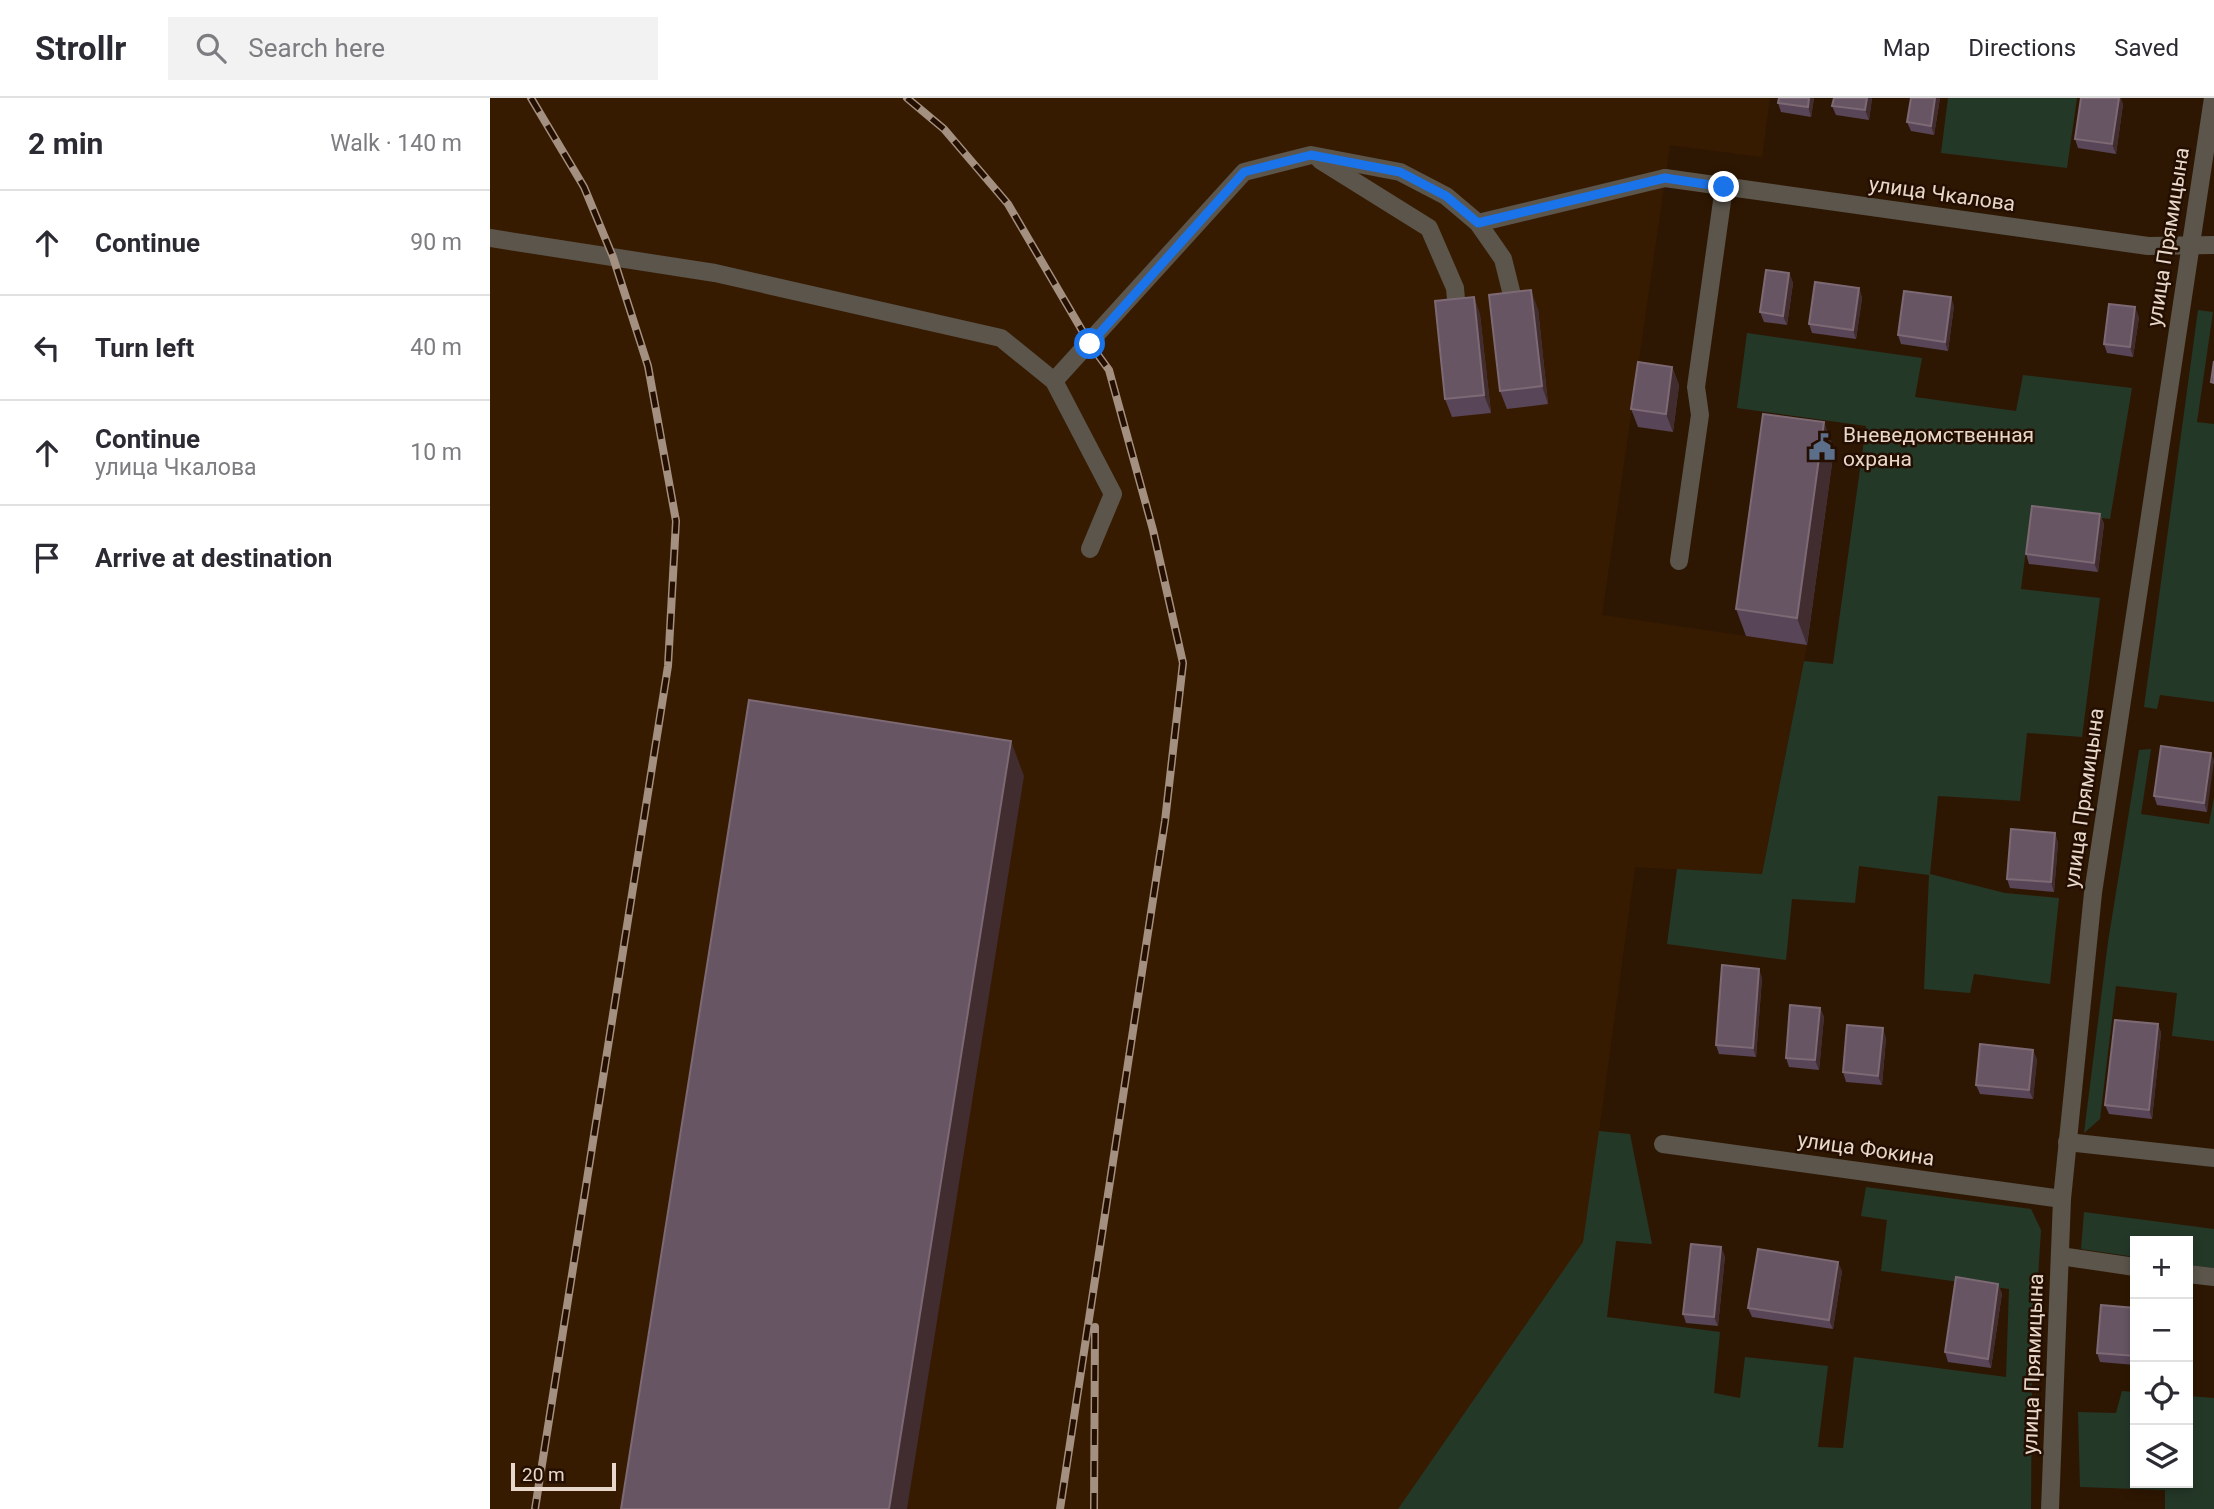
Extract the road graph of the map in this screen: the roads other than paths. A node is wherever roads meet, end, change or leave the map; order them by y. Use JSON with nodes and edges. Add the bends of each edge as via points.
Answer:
{"nodes":[{"id":1,"x":2213,"y":98,"type":"edge"},
{"id":2,"x":1311,"y":155,"type":"junction"},
{"id":3,"x":1724,"y":187,"type":"junction"},
{"id":4,"x":1478,"y":223,"type":"junction"},
{"id":5,"x":490,"y":238,"type":"edge"},
{"id":6,"x":2214,"y":245,"type":"edge"},
{"id":7,"x":2189,"y":246,"type":"junction"},
{"id":8,"x":1519,"y":329,"type":"edge"},
{"id":9,"x":1459,"y":335,"type":"edge"},
{"id":10,"x":1054,"y":381,"type":"junction"},
{"id":11,"x":1090,"y":549,"type":"dead end"},
{"id":12,"x":1679,"y":561,"type":"dead end"},
{"id":13,"x":2067,"y":1142,"type":"junction"},
{"id":14,"x":1663,"y":1144,"type":"dead end"},
{"id":15,"x":2214,"y":1158,"type":"edge"},
{"id":16,"x":2062,"y":1199,"type":"junction"},
{"id":17,"x":2060,"y":1256,"type":"junction"},
{"id":18,"x":2130,"y":1265,"type":"edge"},
{"id":19,"x":2193,"y":1275,"type":"edge"},
{"id":20,"x":2214,"y":1278,"type":"edge"},
{"id":21,"x":2050,"y":1509,"type":"edge"}],
"edges":[{"from":1,"to":7,"type":"street","name":"улица Прямицына"},
{"from":2,"to":4,"type":"street","via":[[1400,172],[1446,196]]},
{"from":2,"to":9,"type":"street","via":[[1429,228],[1455,288]]},
{"from":2,"to":10,"type":"street","via":[[1244,172]]},
{"from":3,"to":4,"type":"street","name":"улица Чкалова","via":[[1665,178]]},
{"from":3,"to":7,"type":"street","name":"улица Чкалова","via":[[2148,246]]},
{"from":3,"to":12,"type":"street","via":[[1696,387],[1700,415]]},
{"from":4,"to":8,"type":"street","via":[[1503,259]]},
{"from":5,"to":10,"type":"street","via":[[715,273],[1001,338]]},
{"from":6,"to":7,"type":"street","name":"улица Чкалова"},
{"from":7,"to":13,"type":"street","name":"улица Прямицына","via":[[2093,893]]},
{"from":10,"to":11,"type":"street","via":[[1113,494]]},
{"from":13,"to":15,"type":"street"},
{"from":13,"to":16,"type":"street","name":"улица Прямицына"},
{"from":14,"to":16,"type":"street","name":"улица Фокина"},
{"from":16,"to":17,"type":"street","name":"улица Прямицына"},
{"from":17,"to":18,"type":"street"},
{"from":17,"to":21,"type":"street","name":"улица Прямицына"},
{"from":19,"to":20,"type":"street"}]}
